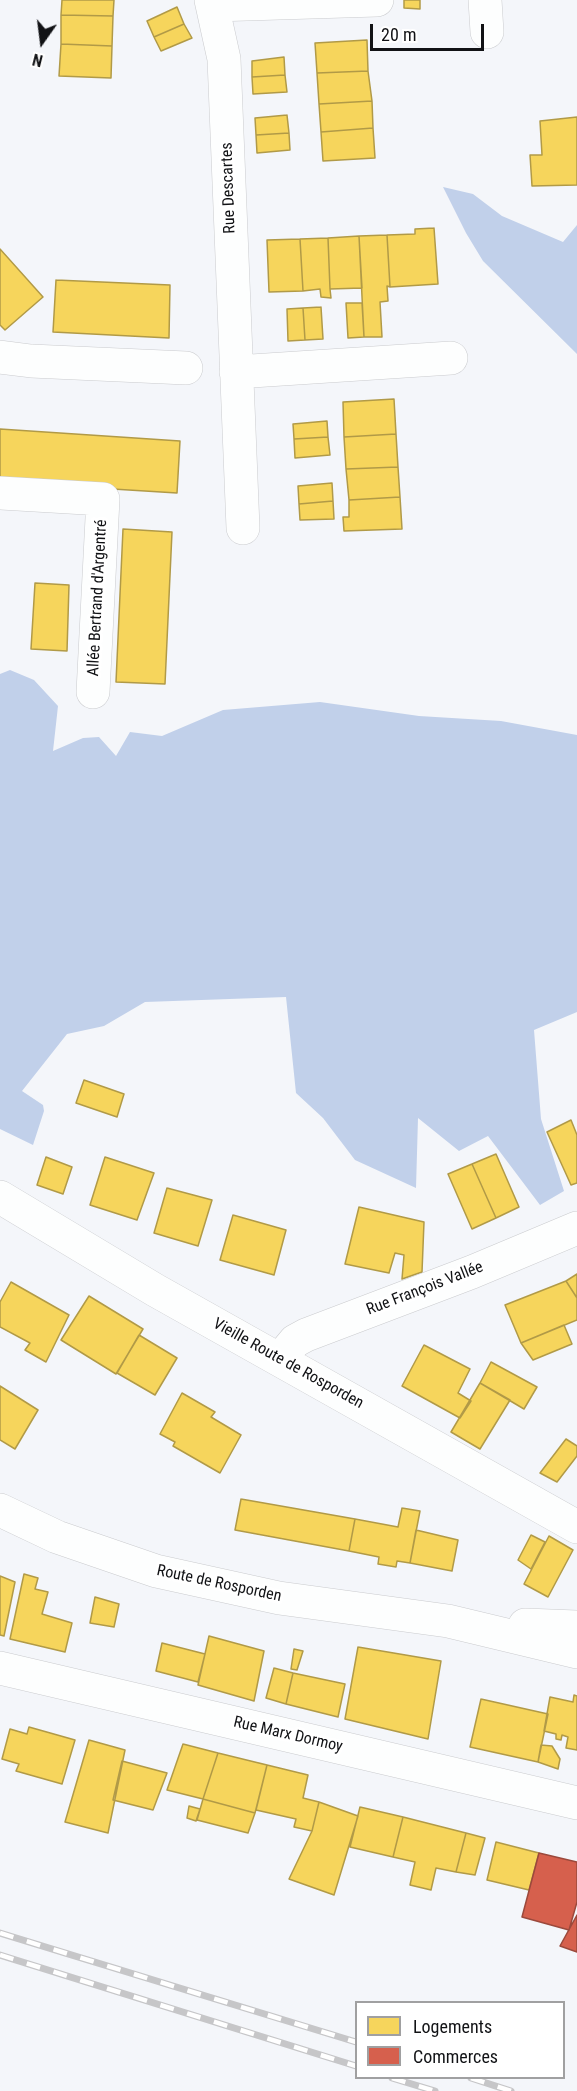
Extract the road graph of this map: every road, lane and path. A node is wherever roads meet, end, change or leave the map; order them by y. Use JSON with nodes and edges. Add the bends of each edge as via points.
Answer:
{"nodes":[{"id":1,"x":378,"y":0,"type":"edge"},
{"id":2,"x":484,"y":0,"type":"edge"},
{"id":3,"x":212,"y":3,"type":"edge"},
{"id":4,"x":487,"y":32,"type":"dead end"},
{"id":5,"x":0,"y":357,"type":"edge"},
{"id":6,"x":452,"y":358,"type":"dead end"},
{"id":7,"x":186,"y":368,"type":"dead end"},
{"id":8,"x":236,"y":372,"type":"junction"},
{"id":9,"x":0,"y":493,"type":"edge"},
{"id":10,"x":243,"y":528,"type":"dead end"},
{"id":11,"x":93,"y":692,"type":"dead end"},
{"id":12,"x":0,"y":1197,"type":"edge"},
{"id":13,"x":577,"y":1228,"type":"edge"},
{"id":14,"x":280,"y":1359,"type":"junction"},
{"id":15,"x":0,"y":1510,"type":"edge"},
{"id":16,"x":577,"y":1527,"type":"edge"},
{"id":17,"x":448,"y":1621,"type":"junction"},
{"id":18,"x":577,"y":1627,"type":"edge"},
{"id":19,"x":577,"y":1652,"type":"edge"},
{"id":20,"x":0,"y":1668,"type":"edge"},
{"id":21,"x":577,"y":1803,"type":"edge"}],
"edges":[{"from":1,"to":3,"type":"street","name":"Rue Descartes"},
{"from":2,"to":4,"type":"street"},
{"from":3,"to":8,"type":"street","name":"Rue Descartes","via":[[224,59]]},
{"from":5,"to":7,"type":"street"},
{"from":6,"to":8,"type":"street"},
{"from":8,"to":10,"type":"street","name":"Rue Descartes"},
{"from":9,"to":11,"type":"street","name":"Allée Bertrand d'Argentré","via":[[103,499]]},
{"from":12,"to":14,"type":"street","name":"Vieille Route de Rosporden"},
{"from":13,"to":14,"type":"street","name":"Rue François Vallée","via":[[306,1335],[295,1341]]},
{"from":14,"to":16,"type":"street","name":"Vieille Route de Rosporden"},
{"from":15,"to":17,"type":"street","name":"Route de Rosporden","via":[[57,1538],[156,1571],[279,1598]]},
{"from":17,"to":18,"type":"street","name":"Route de Rosporden"},
{"from":17,"to":19,"type":"street","name":"Route de Rosporden"},
{"from":20,"to":21,"type":"street","name":"Rue Marx Dormoy"}]}
